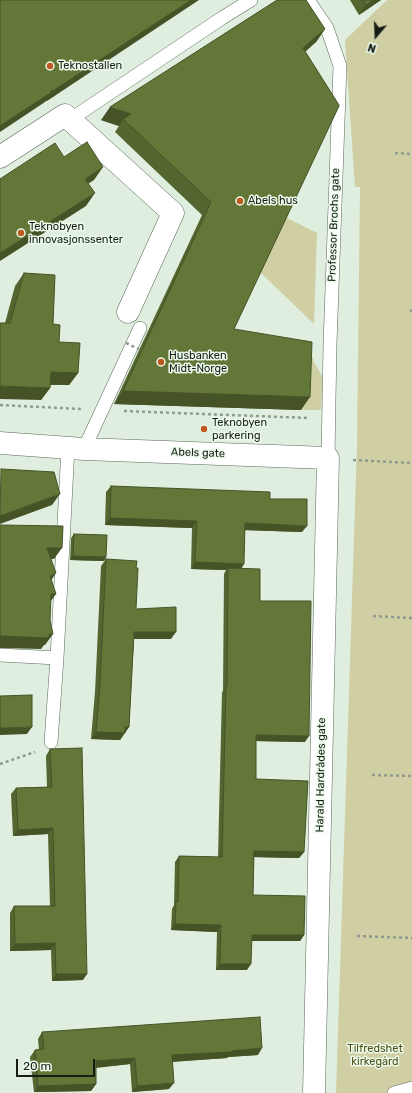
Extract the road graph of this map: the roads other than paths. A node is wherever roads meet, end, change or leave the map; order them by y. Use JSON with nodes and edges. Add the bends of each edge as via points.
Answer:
{"nodes":[{"id":1,"x":251,"y":0,"type":"edge"},
{"id":2,"x":308,"y":0,"type":"edge"},
{"id":3,"x":71,"y":119,"type":"junction"},
{"id":4,"x":0,"y":157,"type":"edge"},
{"id":5,"x":134,"y":320,"type":"joint"},
{"id":6,"x":0,"y":443,"type":"edge"},
{"id":7,"x":76,"y":448,"type":"junction"},
{"id":8,"x":328,"y":458,"type":"junction"},
{"id":9,"x":0,"y":655,"type":"edge"},
{"id":10,"x":57,"y":658,"type":"junction"},
{"id":11,"x":51,"y":742,"type":"road end"},
{"id":12,"x":412,"y":1088,"type":"edge"},
{"id":13,"x":314,"y":1093,"type":"edge"},
{"id":14,"x":394,"y":1093,"type":"edge"}],
"edges":[{"from":1,"to":3,"type":"lane"},
{"from":2,"to":8,"type":"lane","name":"Professor Brochs gate","via":[[327,28],[340,66]]},
{"from":3,"to":4,"type":"street","via":[[66,115]]},
{"from":3,"to":5,"type":"street","via":[[173,213]]},
{"from":5,"to":7,"type":"lane","via":[[101,411]]},
{"from":6,"to":7,"type":"street","name":"Abels gate"},
{"from":7,"to":8,"type":"street","name":"Abels gate"},
{"from":7,"to":10,"type":"lane"},
{"from":8,"to":13,"type":"street","name":"Harald Hardrådes gate"},
{"from":9,"to":10,"type":"lane"},
{"from":10,"to":11,"type":"lane"},
{"from":12,"to":14,"type":"lane"}]}
